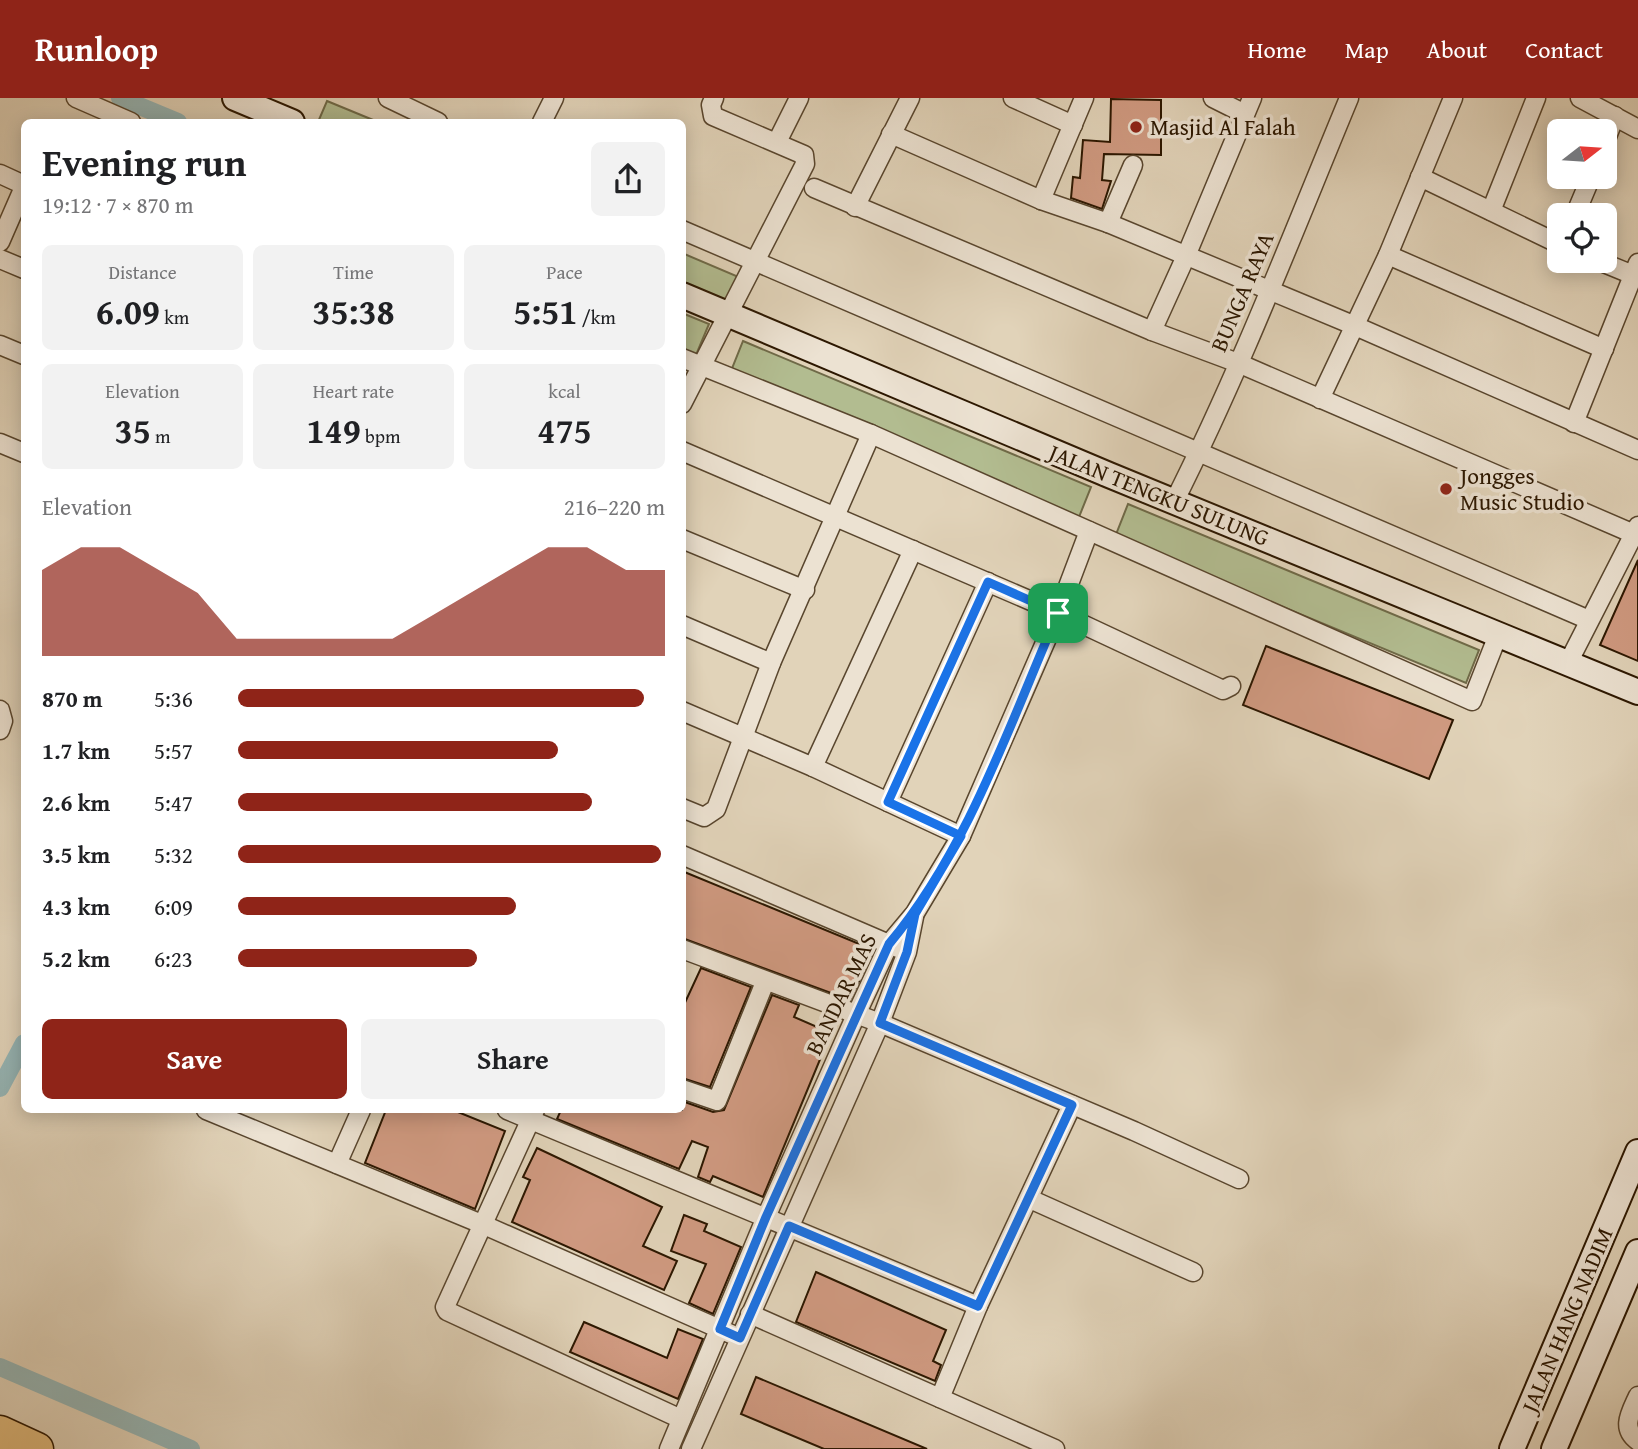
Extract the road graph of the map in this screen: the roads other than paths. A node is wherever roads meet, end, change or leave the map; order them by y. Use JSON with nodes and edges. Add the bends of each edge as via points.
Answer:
{"nodes":[{"id":1,"x":76,"y":98,"type":"edge"},
{"id":2,"x":235,"y":98,"type":"edge"},
{"id":3,"x":388,"y":98,"type":"edge"},
{"id":4,"x":554,"y":98,"type":"edge"},
{"id":5,"x":714,"y":98,"type":"edge"},
{"id":6,"x":799,"y":98,"type":"edge"},
{"id":7,"x":910,"y":98,"type":"edge"},
{"id":8,"x":1013,"y":98,"type":"edge"},
{"id":9,"x":1084,"y":98,"type":"edge"},
{"id":10,"x":1213,"y":98,"type":"edge"},
{"id":11,"x":1349,"y":98,"type":"edge"},
{"id":12,"x":1452,"y":98,"type":"edge"},
{"id":13,"x":1536,"y":98,"type":"edge"},
{"id":14,"x":1580,"y":98,"type":"edge"},
{"id":15,"x":1249,"y":106,"type":"edge"},
{"id":16,"x":282,"y":112,"type":"edge"},
{"id":17,"x":1615,"y":116,"type":"junction"},
{"id":18,"x":124,"y":119,"type":"edge"},
{"id":19,"x":432,"y":119,"type":"edge"},
{"id":20,"x":544,"y":119,"type":"edge"},
{"id":21,"x":1614,"y":119,"type":"edge"},
{"id":22,"x":1073,"y":125,"type":"junction"},
{"id":23,"x":1638,"y":129,"type":"edge"},
{"id":24,"x":891,"y":134,"type":"junction"},
{"id":25,"x":777,"y":142,"type":"junction"},
{"id":26,"x":1133,"y":164,"type":"dead end"},
{"id":27,"x":0,"y":174,"type":"edge"},
{"id":28,"x":1420,"y":177,"type":"junction"},
{"id":29,"x":21,"y":184,"type":"edge"},
{"id":30,"x":814,"y":188,"type":"dead end"},
{"id":31,"x":21,"y":193,"type":"edge"},
{"id":32,"x":1041,"y":200,"type":"junction"},
{"id":33,"x":855,"y":207,"type":"junction"},
{"id":34,"x":1491,"y":211,"type":"junction"},
{"id":35,"x":1108,"y":223,"type":"junction"},
{"id":36,"x":686,"y":232,"type":"edge"},
{"id":37,"x":1547,"y":238,"type":"edge"},
{"id":38,"x":0,"y":242,"type":"edge"},
{"id":39,"x":1388,"y":255,"type":"junction"},
{"id":40,"x":1186,"y":256,"type":"junction"},
{"id":41,"x":0,"y":259,"type":"edge"},
{"id":42,"x":756,"y":260,"type":"junction"},
{"id":43,"x":1617,"y":266,"type":"edge"},
{"id":44,"x":21,"y":269,"type":"edge"},
{"id":45,"x":1636,"y":272,"type":"edge"},
{"id":46,"x":1270,"y":291,"type":"junction"},
{"id":47,"x":686,"y":297,"type":"edge"},
{"id":48,"x":727,"y":315,"type":"junction"},
{"id":49,"x":1353,"y":325,"type":"junction"},
{"id":50,"x":1152,"y":331,"type":"junction"},
{"id":51,"x":0,"y":345,"type":"edge"},
{"id":52,"x":1604,"y":349,"type":"junction"},
{"id":53,"x":21,"y":354,"type":"edge"},
{"id":54,"x":686,"y":360,"type":"edge"},
{"id":55,"x":1238,"y":363,"type":"junction"},
{"id":56,"x":701,"y":366,"type":"junction"},
{"id":57,"x":686,"y":396,"type":"edge"},
{"id":58,"x":1320,"y":399,"type":"junction"},
{"id":59,"x":1574,"y":423,"type":"junction"},
{"id":60,"x":871,"y":434,"type":"junction"},
{"id":61,"x":0,"y":443,"type":"edge"},
{"id":62,"x":1638,"y":450,"type":"edge"},
{"id":63,"x":1200,"y":451,"type":"junction"},
{"id":64,"x":21,"y":452,"type":"edge"},
{"id":65,"x":686,"y":453,"type":"edge"},
{"id":66,"x":1174,"y":502,"type":"junction"},
{"id":67,"x":837,"y":518,"type":"junction"},
{"id":68,"x":1636,"y":530,"type":"edge"},
{"id":69,"x":1089,"y":531,"type":"junction"},
{"id":70,"x":686,"y":541,"type":"edge"},
{"id":71,"x":913,"y":550,"type":"junction"},
{"id":72,"x":988,"y":582,"type":"junction"},
{"id":73,"x":805,"y":590,"type":"junction"},
{"id":74,"x":1058,"y":613,"type":"junction"},
{"id":75,"x":1589,"y":620,"type":"junction"},
{"id":76,"x":686,"y":627,"type":"edge"},
{"id":77,"x":1498,"y":635,"type":"junction"},
{"id":78,"x":771,"y":663,"type":"junction"},
{"id":79,"x":1568,"y":663,"type":"junction"},
{"id":80,"x":1231,"y":685,"type":"dead end"},
{"id":81,"x":1638,"y":692,"type":"edge"},
{"id":82,"x":0,"y":710,"type":"edge"},
{"id":83,"x":686,"y":713,"type":"edge"},
{"id":84,"x":0,"y":730,"type":"edge"},
{"id":85,"x":745,"y":736,"type":"junction"},
{"id":86,"x":813,"y":767,"type":"junction"},
{"id":87,"x":888,"y":802,"type":"junction"},
{"id":88,"x":686,"y":810,"type":"edge"},
{"id":89,"x":961,"y":836,"type":"junction"},
{"id":90,"x":686,"y":857,"type":"edge"},
{"id":91,"x":915,"y":914,"type":"junction"},
{"id":92,"x":889,"y":944,"type":"junction"},
{"id":93,"x":907,"y":952,"type":"junction"},
{"id":94,"x":686,"y":953,"type":"edge"},
{"id":95,"x":765,"y":982,"type":"junction"},
{"id":96,"x":856,"y":1015,"type":"junction"},
{"id":97,"x":880,"y":1023,"type":"junction"},
{"id":98,"x":686,"y":1090,"type":"edge"},
{"id":99,"x":1072,"y":1105,"type":"junction"},
{"id":100,"x":213,"y":1113,"type":"edge"},
{"id":101,"x":360,"y":1113,"type":"edge"},
{"id":102,"x":532,"y":1114,"type":"edge"},
{"id":103,"x":1638,"y":1152,"type":"edge"},
{"id":104,"x":337,"y":1164,"type":"junction"},
{"id":105,"x":1239,"y":1179,"type":"dead end"},
{"id":106,"x":1030,"y":1199,"type":"junction"},
{"id":107,"x":766,"y":1217,"type":"junction"},
{"id":108,"x":484,"y":1225,"type":"junction"},
{"id":109,"x":789,"y":1226,"type":"junction"},
{"id":110,"x":1638,"y":1252,"type":"edge"},
{"id":111,"x":1193,"y":1272,"type":"dead end"},
{"id":112,"x":978,"y":1306,"type":"junction"},
{"id":113,"x":750,"y":1314,"type":"junction"},
{"id":114,"x":720,"y":1329,"type":"junction"},
{"id":115,"x":740,"y":1338,"type":"junction"},
{"id":116,"x":1638,"y":1396,"type":"edge"},
{"id":117,"x":940,"y":1398,"type":"junction"},
{"id":118,"x":681,"y":1419,"type":"junction"},
{"id":119,"x":0,"y":1432,"type":"edge"},
{"id":120,"x":1638,"y":1441,"type":"edge"},
{"id":121,"x":1513,"y":1448,"type":"edge"},
{"id":122,"x":37,"y":1449,"type":"edge"},
{"id":123,"x":669,"y":1449,"type":"edge"},
{"id":124,"x":691,"y":1449,"type":"edge"},
{"id":125,"x":1055,"y":1449,"type":"edge"},
{"id":126,"x":1544,"y":1449,"type":"edge"},
{"id":127,"x":1554,"y":1449,"type":"edge"}],
"edges":[{"from":1,"to":18,"type":"street"},
{"from":2,"to":16,"type":"street"},
{"from":3,"to":19,"type":"street"},
{"from":4,"to":20,"type":"street"},
{"from":5,"to":25,"type":"street","via":[[713,116]]},
{"from":6,"to":25,"type":"street"},
{"from":7,"to":24,"type":"street"},
{"from":8,"to":22,"type":"street"},
{"from":9,"to":22,"type":"street"},
{"from":10,"to":15,"type":"street"},
{"from":11,"to":46,"type":"street","name":"BUNGA RAYA"},
{"from":12,"to":28,"type":"street"},
{"from":13,"to":34,"type":"street"},
{"from":14,"to":17,"type":"street"},
{"from":15,"to":40,"type":"street"},
{"from":17,"to":21,"type":"street"},
{"from":17,"to":23,"type":"street"},
{"from":22,"to":32,"type":"street"},
{"from":24,"to":32,"type":"street"},
{"from":24,"to":33,"type":"street"},
{"from":25,"to":42,"type":"street","via":[[804,155],[805,164]]},
{"from":26,"to":35,"type":"street"},
{"from":27,"to":29,"type":"street"},
{"from":28,"to":34,"type":"street"},
{"from":28,"to":39,"type":"street"},
{"from":30,"to":33,"type":"street"},
{"from":31,"to":38,"type":"street"},
{"from":32,"to":35,"type":"street"},
{"from":33,"to":50,"type":"street"},
{"from":34,"to":37,"type":"street"},
{"from":35,"to":40,"type":"street"},
{"from":36,"to":42,"type":"street"},
{"from":39,"to":49,"type":"street"},
{"from":39,"to":52,"type":"street"},
{"from":40,"to":46,"type":"street"},
{"from":40,"to":50,"type":"street"},
{"from":41,"to":44,"type":"street"},
{"from":42,"to":48,"type":"street"},
{"from":42,"to":63,"type":"street"},
{"from":43,"to":45,"type":"street"},
{"from":45,"to":52,"type":"street"},
{"from":46,"to":49,"type":"street"},
{"from":46,"to":55,"type":"street","name":"BUNGA RAYA"},
{"from":47,"to":48,"type":"street","name":"JALAN TENGKU SULUNG"},
{"from":48,"to":56,"type":"street"},
{"from":48,"to":66,"type":"street","name":"JALAN TENGKU SULUNG"},
{"from":49,"to":58,"type":"street"},
{"from":49,"to":59,"type":"street"},
{"from":50,"to":55,"type":"street"},
{"from":51,"to":53,"type":"street"},
{"from":52,"to":59,"type":"street"},
{"from":54,"to":56,"type":"street"},
{"from":55,"to":58,"type":"street"},
{"from":55,"to":63,"type":"street","name":"BUNGA RAYA"},
{"from":56,"to":57,"type":"street"},
{"from":56,"to":60,"type":"street"},
{"from":58,"to":68,"type":"street"},
{"from":59,"to":62,"type":"street"},
{"from":60,"to":67,"type":"street"},
{"from":60,"to":69,"type":"street"},
{"from":61,"to":64,"type":"street"},
{"from":63,"to":66,"type":"street","name":"BUNGA RAYA"},
{"from":63,"to":75,"type":"street"},
{"from":65,"to":67,"type":"street"},
{"from":66,"to":77,"type":"street","name":"JALAN TENGKU SULUNG"},
{"from":67,"to":71,"type":"street"},
{"from":67,"to":73,"type":"street"},
{"from":68,"to":75,"type":"street"},
{"from":69,"to":74,"type":"street"},
{"from":69,"to":77,"type":"street","via":[[1472,701]]},
{"from":70,"to":73,"type":"street"},
{"from":71,"to":72,"type":"street"},
{"from":71,"to":86,"type":"street"},
{"from":72,"to":74,"type":"street"},
{"from":72,"to":87,"type":"street"},
{"from":73,"to":78,"type":"street"},
{"from":74,"to":80,"type":"street","via":[[1223,690]]},
{"from":74,"to":89,"type":"street"},
{"from":75,"to":79,"type":"street"},
{"from":76,"to":78,"type":"street"},
{"from":77,"to":79,"type":"street","name":"JALAN TENGKU SULUNG"},
{"from":78,"to":85,"type":"street"},
{"from":79,"to":81,"type":"street","name":"JALAN TENGKU SULUNG"},
{"from":82,"to":84,"type":"street"},
{"from":83,"to":85,"type":"street"},
{"from":85,"to":86,"type":"street"},
{"from":85,"to":88,"type":"street","via":[[716,809],[704,817]]},
{"from":86,"to":87,"type":"street"},
{"from":87,"to":89,"type":"street"},
{"from":89,"to":91,"type":"street"},
{"from":90,"to":92,"type":"street"},
{"from":91,"to":92,"type":"street","name":"BANDAR MAS"},
{"from":91,"to":93,"type":"street","name":"BANDAR MAS"},
{"from":92,"to":93,"type":"street"},
{"from":92,"to":96,"type":"street","name":"BANDAR MAS"},
{"from":93,"to":97,"type":"street","name":"BANDAR MAS"},
{"from":94,"to":95,"type":"street"},
{"from":95,"to":96,"type":"street"},
{"from":95,"to":98,"type":"street","via":[[717,1101]]},
{"from":96,"to":97,"type":"street"},
{"from":96,"to":107,"type":"street","name":"BANDAR MAS"},
{"from":97,"to":99,"type":"street"},
{"from":97,"to":109,"type":"street","name":"BANDAR MAS"},
{"from":99,"to":105,"type":"street"},
{"from":99,"to":106,"type":"street"},
{"from":100,"to":104,"type":"street"},
{"from":101,"to":104,"type":"street"},
{"from":102,"to":107,"type":"street"},
{"from":102,"to":108,"type":"street"},
{"from":103,"to":121,"type":"street","name":"JALAN HANG NADIM"},
{"from":104,"to":108,"type":"street"},
{"from":106,"to":111,"type":"street"},
{"from":106,"to":112,"type":"street"},
{"from":107,"to":109,"type":"street"},
{"from":107,"to":114,"type":"street","name":"BANDAR MAS"},
{"from":108,"to":114,"type":"street"},
{"from":108,"to":118,"type":"street","via":[[445,1307],[449,1313]]},
{"from":109,"to":112,"type":"street"},
{"from":109,"to":113,"type":"street","name":"BANDAR MAS"},
{"from":110,"to":127,"type":"street","name":"JALAN HANG NADIM"},
{"from":112,"to":117,"type":"street"},
{"from":113,"to":115,"type":"street","name":"BANDAR MAS"},
{"from":113,"to":117,"type":"street"},
{"from":114,"to":115,"type":"street"},
{"from":114,"to":118,"type":"street","name":"BANDAR MAS"},
{"from":115,"to":124,"type":"street","name":"BANDAR MAS"},
{"from":116,"to":120,"type":"street","via":[[1627,1422],[1629,1433]]},
{"from":117,"to":125,"type":"street"},
{"from":118,"to":123,"type":"street","name":"BANDAR MAS"},
{"from":119,"to":122,"type":"highway"},
{"from":121,"to":126,"type":"street","via":[[1523,1441]]}]}
